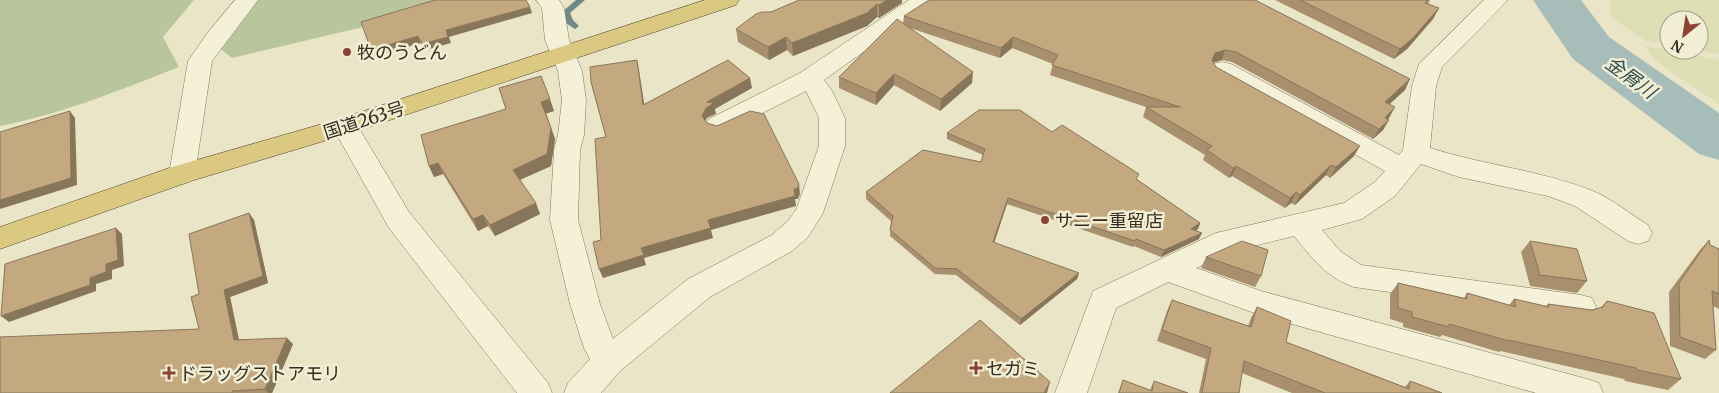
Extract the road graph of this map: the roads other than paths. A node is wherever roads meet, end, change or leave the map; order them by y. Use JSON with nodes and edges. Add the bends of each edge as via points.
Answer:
{"nodes":[{"id":1,"x":247,"y":0,"type":"edge"},
{"id":2,"x":547,"y":0,"type":"edge"},
{"id":3,"x":728,"y":0,"type":"edge"},
{"id":4,"x":925,"y":0,"type":"edge"},
{"id":5,"x":1497,"y":0,"type":"edge"},
{"id":6,"x":564,"y":54,"type":"junction"},
{"id":7,"x":1222,"y":70,"type":"edge"},
{"id":8,"x":809,"y":79,"type":"junction"},
{"id":9,"x":718,"y":125,"type":"edge"},
{"id":10,"x":345,"y":126,"type":"junction"},
{"id":11,"x":1409,"y":161,"type":"junction"},
{"id":12,"x":182,"y":174,"type":"junction"},
{"id":13,"x":1300,"y":224,"type":"junction"},
{"id":14,"x":1638,"y":233,"type":"dead end"},
{"id":15,"x":0,"y":238,"type":"edge"},
{"id":16,"x":1167,"y":270,"type":"junction"},
{"id":17,"x":1581,"y":307,"type":"edge"},
{"id":18,"x":609,"y":361,"type":"junction"},
{"id":19,"x":536,"y":393,"type":"edge"},
{"id":20,"x":580,"y":393,"type":"edge"},
{"id":21,"x":1071,"y":393,"type":"edge"},
{"id":22,"x":1587,"y":393,"type":"edge"}],
"edges":[{"from":1,"to":12,"type":"street","via":[[200,61]]},
{"from":2,"to":6,"type":"street","via":[[553,8],[557,40]]},
{"from":3,"to":6,"type":"highway","name":"国道263号"},
{"from":4,"to":8,"type":"street"},
{"from":5,"to":11,"type":"street","via":[[1415,82]]},
{"from":6,"to":10,"type":"highway","name":"国道263号"},
{"from":6,"to":18,"type":"street","via":[[574,100],[567,150],[564,220],[585,304],[600,348]]},
{"from":7,"to":11,"type":"street"},
{"from":8,"to":9,"type":"street"},
{"from":8,"to":18,"type":"street","via":[[820,91],[832,118],[832,146],[809,214],[782,243],[699,288]]},
{"from":10,"to":12,"type":"highway","name":"国道263号"},
{"from":10,"to":19,"type":"street","via":[[399,220]]},
{"from":11,"to":13,"type":"street","via":[[1385,189],[1352,212]]},
{"from":11,"to":14,"type":"street","via":[[1459,167],[1552,187],[1585,199]]},
{"from":12,"to":15,"type":"highway","name":"国道263号"},
{"from":13,"to":16,"type":"street","via":[[1226,241]]},
{"from":13,"to":17,"type":"street","via":[[1330,259],[1354,274]]},
{"from":16,"to":21,"type":"street","via":[[1104,300]]},
{"from":16,"to":22,"type":"street","via":[[1260,303]]},
{"from":18,"to":20,"type":"street"}]}
